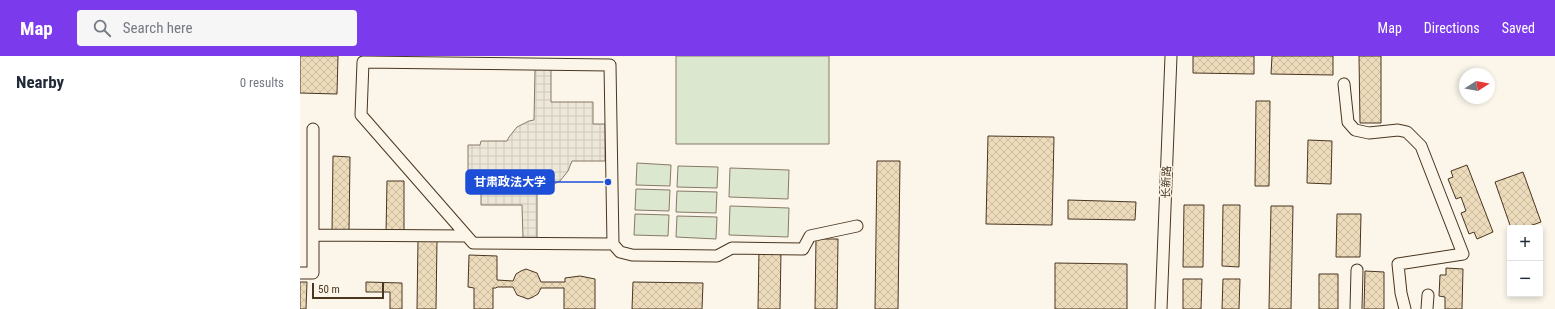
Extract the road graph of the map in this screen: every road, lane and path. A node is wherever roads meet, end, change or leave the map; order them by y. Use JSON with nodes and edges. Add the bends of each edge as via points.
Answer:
{"nodes":[{"id":1,"x":1171,"y":56,"type":"edge"},
{"id":2,"x":1344,"y":84,"type":"dead end"},
{"id":3,"x":313,"y":129,"type":"dead end"},
{"id":4,"x":857,"y":226,"type":"dead end"},
{"id":5,"x":313,"y":235,"type":"junction"},
{"id":6,"x":466,"y":236,"type":"junction"},
{"id":7,"x":613,"y":244,"type":"junction"},
{"id":8,"x":1357,"y":270,"type":"dead end"},
{"id":9,"x":300,"y":273,"type":"edge"},
{"id":10,"x":1428,"y":295,"type":"dead end"},
{"id":11,"x":1161,"y":309,"type":"edge"},
{"id":12,"x":1356,"y":309,"type":"edge"},
{"id":13,"x":1405,"y":309,"type":"edge"},
{"id":14,"x":1428,"y":309,"type":"edge"}],
"edges":[{"from":1,"to":11,"type":"street","name":"长新路"},
{"from":2,"to":13,"type":"street","via":[[1348,122],[1355,130],[1369,133],[1398,130],[1407,132],[1421,146],[1463,254],[1398,264]]},
{"from":3,"to":5,"type":"street"},
{"from":4,"to":7,"type":"street","via":[[810,236],[803,249],[732,248],[717,256],[632,255],[620,252]]},
{"from":5,"to":6,"type":"street"},
{"from":5,"to":9,"type":"street","via":[[313,273]]},
{"from":6,"to":7,"type":"street","via":[[472,243]]},
{"from":6,"to":7,"type":"street","via":[[360,115],[363,62],[610,65]]},
{"from":8,"to":12,"type":"street"},
{"from":10,"to":14,"type":"street"}]}
